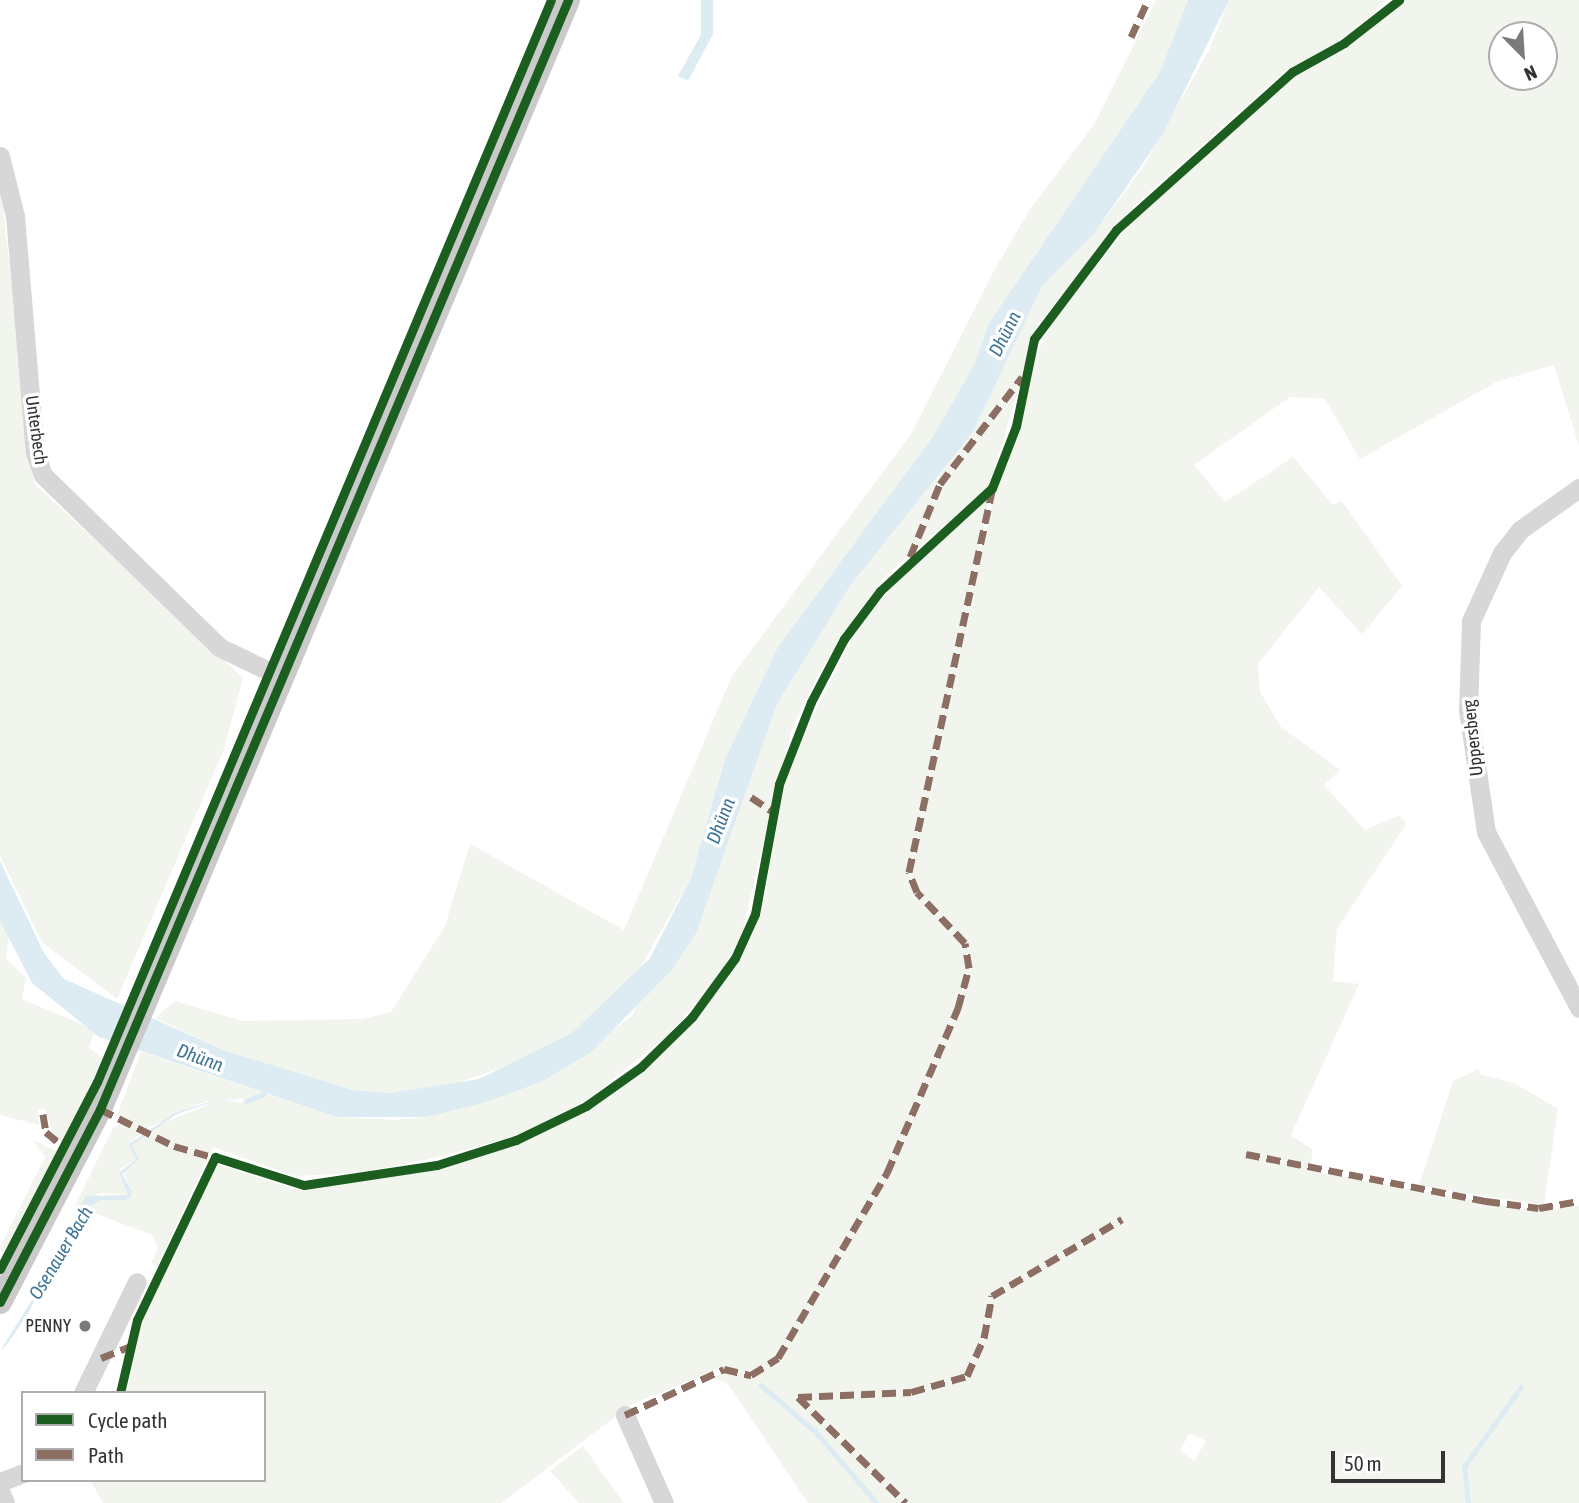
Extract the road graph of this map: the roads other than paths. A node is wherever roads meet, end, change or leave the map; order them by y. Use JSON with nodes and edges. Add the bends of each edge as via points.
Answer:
{"nodes":[{"id":1,"x":568,"y":0,"type":"edge"},
{"id":2,"x":0,"y":156,"type":"edge"},
{"id":3,"x":1579,"y":488,"type":"edge"},
{"id":4,"x":281,"y":677,"type":"junction"},
{"id":5,"x":1579,"y":1008,"type":"edge"},
{"id":6,"x":137,"y":1282,"type":"dead end"},
{"id":7,"x":0,"y":1302,"type":"edge"},
{"id":8,"x":84,"y":1391,"type":"edge"},
{"id":9,"x":625,"y":1415,"type":"dead end"},
{"id":10,"x":21,"y":1474,"type":"edge"},
{"id":11,"x":0,"y":1482,"type":"edge"},
{"id":12,"x":0,"y":1491,"type":"edge"},
{"id":13,"x":5,"y":1503,"type":"edge"},
{"id":14,"x":664,"y":1503,"type":"edge"}],
"edges":[{"from":1,"to":4,"type":"main road"},
{"from":2,"to":4,"type":"street","name":"Unterbech","via":[[15,216],[35,452],[43,475],[219,648]]},
{"from":3,"to":5,"type":"street","name":"Uppersberg","via":[[1520,530],[1502,553],[1471,621],[1468,710],[1486,832]]},
{"from":4,"to":7,"type":"main road","via":[[121,1061]]},
{"from":6,"to":8,"type":"street"},
{"from":9,"to":14,"type":"street"},
{"from":10,"to":11,"type":"street"},
{"from":12,"to":13,"type":"street"}]}
